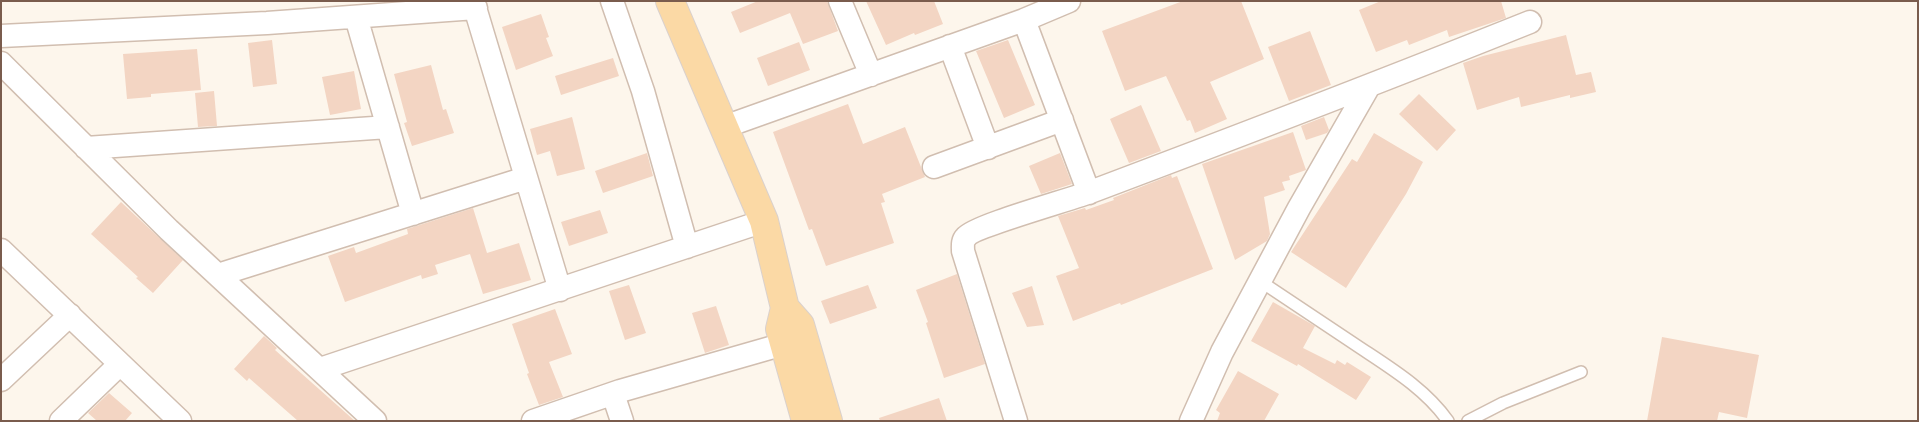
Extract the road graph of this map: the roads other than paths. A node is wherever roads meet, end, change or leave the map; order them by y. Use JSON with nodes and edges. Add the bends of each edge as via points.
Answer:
{"nodes":[{"id":1,"x":612,"y":1,"type":"edge"},
{"id":2,"x":670,"y":1,"type":"edge"},
{"id":3,"x":840,"y":1,"type":"edge"},
{"id":4,"x":1069,"y":1,"type":"edge"},
{"id":5,"x":474,"y":5,"type":"edge"},
{"id":6,"x":356,"y":17,"type":"junction"},
{"id":7,"x":1024,"y":20,"type":"junction"},
{"id":8,"x":1530,"y":22,"type":"dead end"},
{"id":9,"x":1,"y":36,"type":"edge"},
{"id":10,"x":950,"y":46,"type":"junction"},
{"id":11,"x":1,"y":63,"type":"edge"},
{"id":12,"x":871,"y":75,"type":"junction"},
{"id":13,"x":1369,"y":86,"type":"junction"},
{"id":14,"x":1062,"y":120,"type":"junction"},
{"id":15,"x":388,"y":127,"type":"junction"},
{"id":16,"x":724,"y":127,"type":"junction"},
{"id":17,"x":86,"y":148,"type":"junction"},
{"id":18,"x":988,"y":148,"type":"junction"},
{"id":19,"x":934,"y":167,"type":"dead end"},
{"id":20,"x":526,"y":178,"type":"junction"},
{"id":21,"x":1089,"y":193,"type":"junction"},
{"id":22,"x":413,"y":214,"type":"junction"},
{"id":23,"x":764,"y":221,"type":"junction"},
{"id":24,"x":687,"y":247,"type":"junction"},
{"id":25,"x":3,"y":256,"type":"edge"},
{"id":26,"x":218,"y":275,"type":"junction"},
{"id":27,"x":1260,"y":281,"type":"junction"},
{"id":28,"x":560,"y":290,"type":"junction"},
{"id":29,"x":784,"y":308,"type":"junction"},
{"id":30,"x":70,"y":315,"type":"junction"},
{"id":31,"x":784,"y":344,"type":"junction"},
{"id":32,"x":120,"y":364,"type":"junction"},
{"id":33,"x":320,"y":369,"type":"junction"},
{"id":34,"x":1581,"y":372,"type":"dead end"},
{"id":35,"x":1,"y":380,"type":"edge"},
{"id":36,"x":614,"y":394,"type":"junction"},
{"id":37,"x":61,"y":421,"type":"edge"},
{"id":38,"x":180,"y":421,"type":"edge"},
{"id":39,"x":375,"y":421,"type":"edge"},
{"id":40,"x":534,"y":421,"type":"edge"},
{"id":41,"x":622,"y":421,"type":"edge"},
{"id":42,"x":806,"y":421,"type":"edge"},
{"id":43,"x":828,"y":421,"type":"edge"},
{"id":44,"x":1016,"y":421,"type":"edge"},
{"id":45,"x":1191,"y":421,"type":"edge"},
{"id":46,"x":1448,"y":421,"type":"edge"},
{"id":47,"x":1468,"y":421,"type":"edge"}],
"edges":[{"from":1,"to":24,"type":"street","via":[[643,91]]},
{"from":2,"to":16,"type":"main road"},
{"from":3,"to":12,"type":"street"},
{"from":4,"to":7,"type":"street"},
{"from":5,"to":6,"type":"street"},
{"from":5,"to":20,"type":"street"},
{"from":6,"to":9,"type":"street"},
{"from":6,"to":15,"type":"street"},
{"from":7,"to":10,"type":"street"},
{"from":7,"to":14,"type":"street"},
{"from":8,"to":13,"type":"street"},
{"from":10,"to":12,"type":"street"},
{"from":10,"to":18,"type":"street"},
{"from":11,"to":17,"type":"street"},
{"from":12,"to":16,"type":"street"},
{"from":13,"to":21,"type":"street"},
{"from":13,"to":27,"type":"street"},
{"from":14,"to":18,"type":"street"},
{"from":14,"to":21,"type":"street"},
{"from":15,"to":17,"type":"street"},
{"from":15,"to":22,"type":"street"},
{"from":16,"to":23,"type":"main road"},
{"from":17,"to":26,"type":"street"},
{"from":18,"to":19,"type":"street"},
{"from":20,"to":22,"type":"street"},
{"from":20,"to":28,"type":"street"},
{"from":21,"to":44,"type":"street","via":[[972,232],[962,243]]},
{"from":22,"to":26,"type":"street"},
{"from":23,"to":24,"type":"street"},
{"from":23,"to":29,"type":"main road"},
{"from":24,"to":28,"type":"street"},
{"from":25,"to":30,"type":"street"},
{"from":26,"to":33,"type":"street"},
{"from":27,"to":45,"type":"street","via":[[1222,352]]},
{"from":27,"to":46,"type":"lane","via":[[1394,370],[1441,410]]},
{"from":28,"to":33,"type":"street"},
{"from":29,"to":31,"type":"main road","via":[[780,329]]},
{"from":29,"to":43,"type":"main road","via":[[800,325]]},
{"from":30,"to":32,"type":"street"},
{"from":30,"to":35,"type":"street"},
{"from":31,"to":36,"type":"street"},
{"from":31,"to":42,"type":"main road"},
{"from":32,"to":37,"type":"street"},
{"from":32,"to":38,"type":"street"},
{"from":33,"to":39,"type":"street"},
{"from":34,"to":47,"type":"lane","via":[[1503,403]]},
{"from":36,"to":40,"type":"street"},
{"from":36,"to":41,"type":"street"}]}
